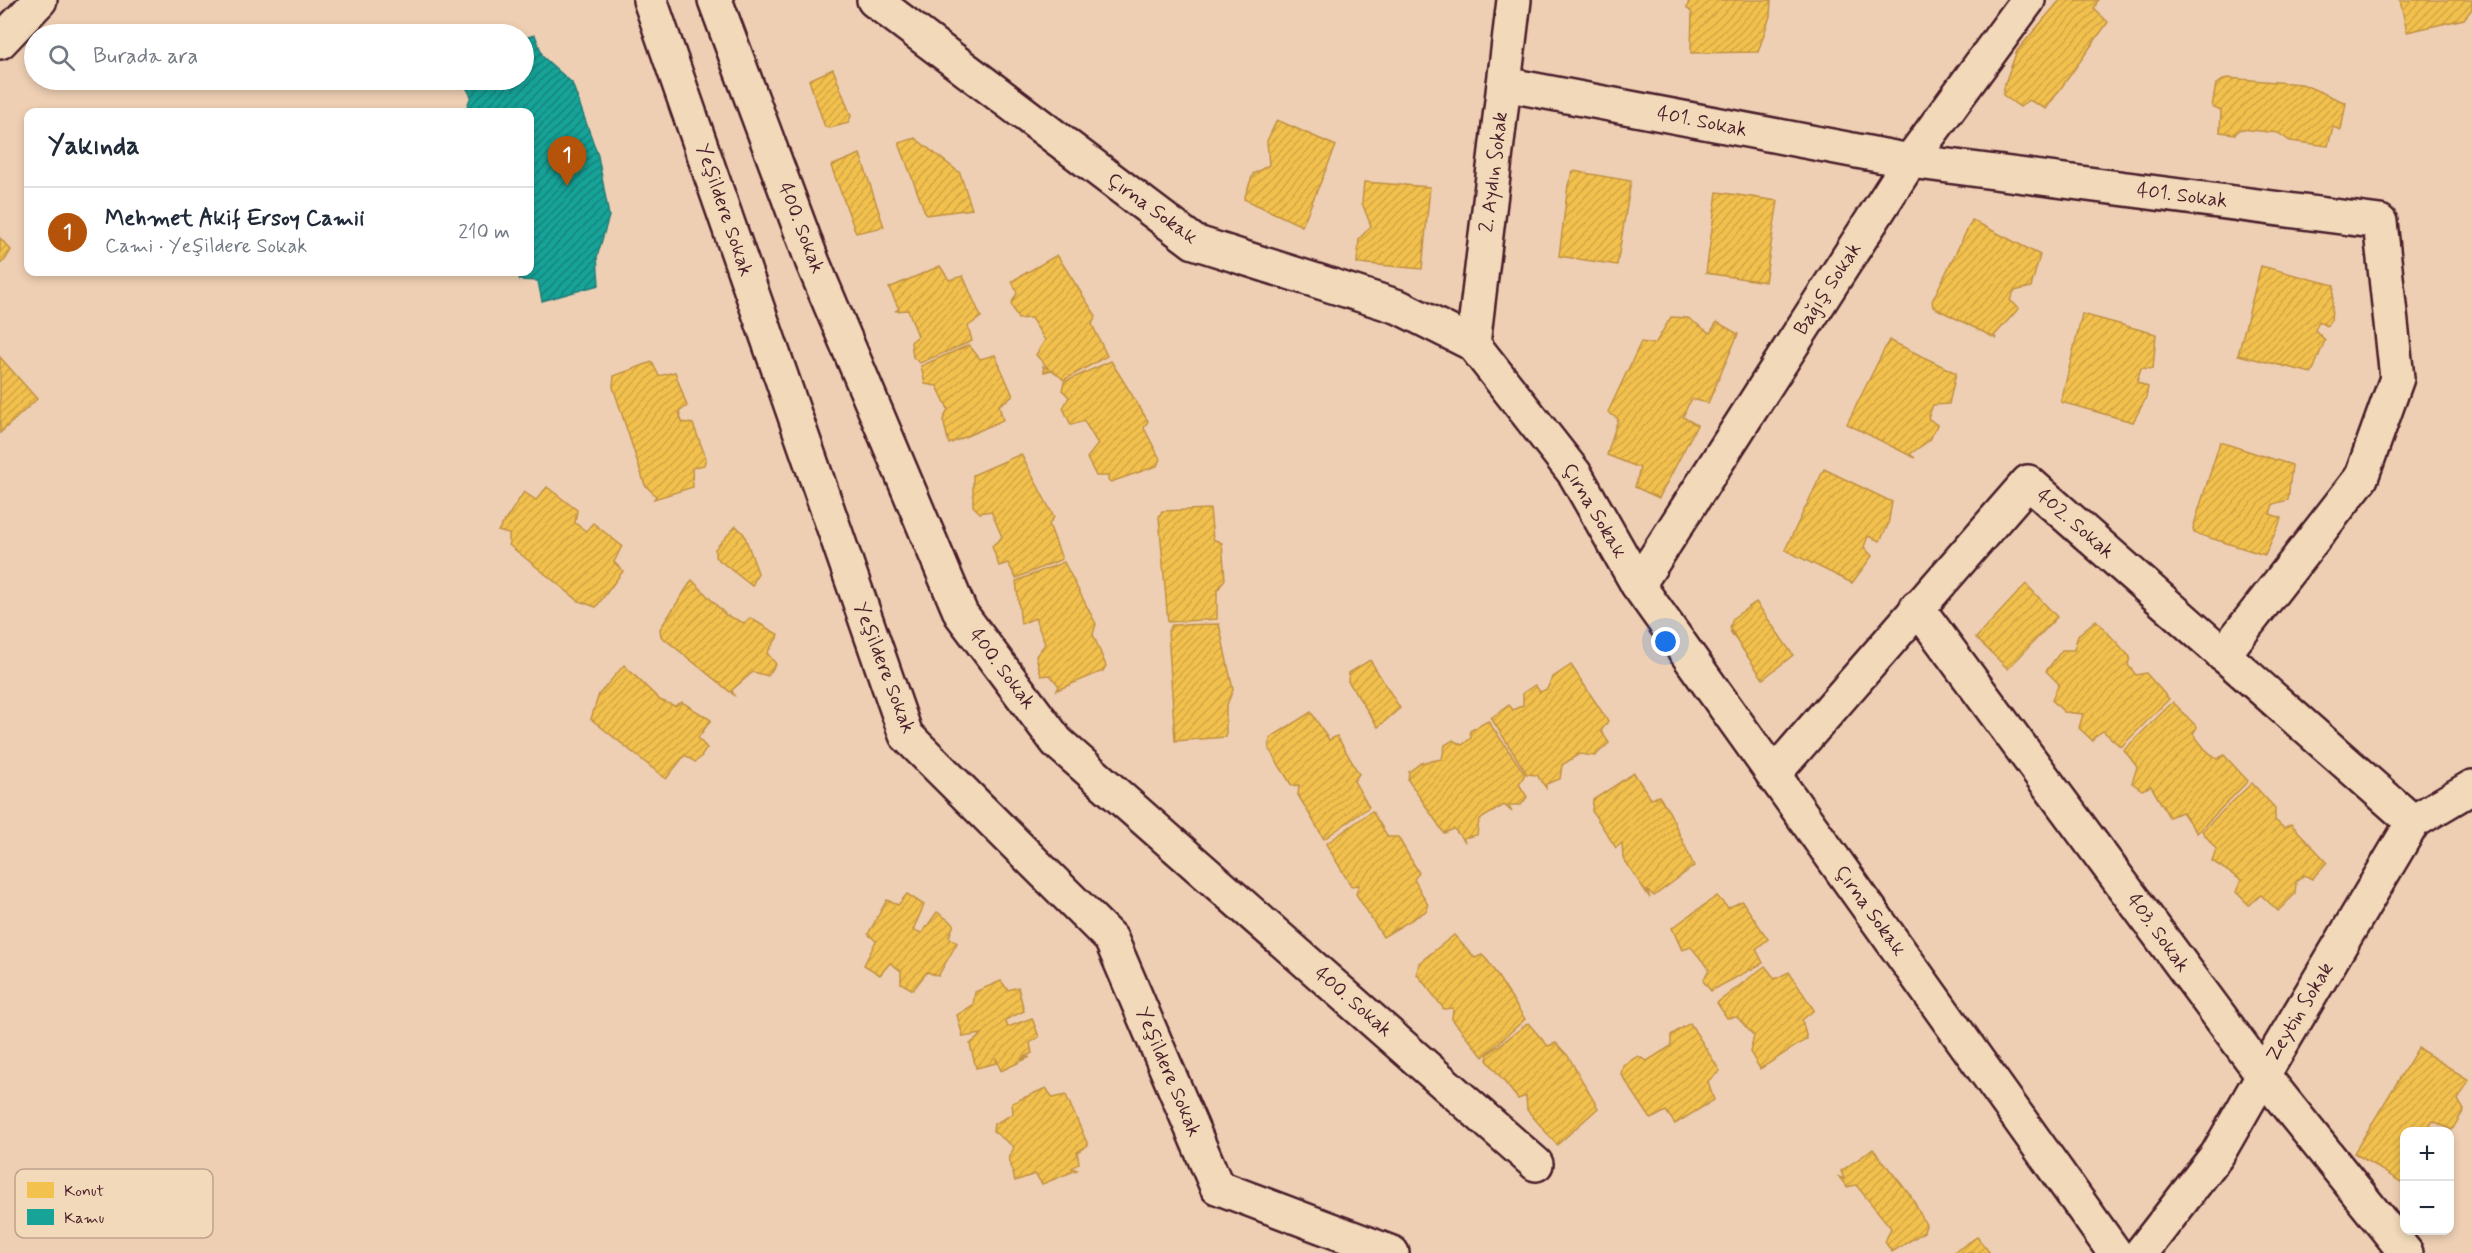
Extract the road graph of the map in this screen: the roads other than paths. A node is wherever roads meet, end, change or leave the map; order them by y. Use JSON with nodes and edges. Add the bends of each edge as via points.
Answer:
{"nodes":[{"id":1,"x":40,"y":0,"type":"edge"},
{"id":2,"x":650,"y":0,"type":"edge"},
{"id":3,"x":715,"y":0,"type":"edge"},
{"id":4,"x":874,"y":0,"type":"edge"},
{"id":5,"x":1514,"y":0,"type":"edge"},
{"id":6,"x":2028,"y":0,"type":"edge"},
{"id":7,"x":0,"y":42,"type":"edge"},
{"id":8,"x":1504,"y":84,"type":"junction"},
{"id":9,"x":1910,"y":161,"type":"junction"},
{"id":10,"x":1473,"y":344,"type":"junction"},
{"id":11,"x":1638,"y":585,"type":"junction"},
{"id":12,"x":1917,"y":607,"type":"junction"},
{"id":13,"x":2223,"y":655,"type":"junction"},
{"id":14,"x":1773,"y":775,"type":"junction"},
{"id":15,"x":2472,"y":788,"type":"edge"},
{"id":16,"x":2413,"y":822,"type":"junction"},
{"id":17,"x":2262,"y":1075,"type":"junction"},
{"id":18,"x":1536,"y":1164,"type":"dead end"},
{"id":19,"x":1392,"y":1253,"type":"edge"},
{"id":20,"x":2115,"y":1253,"type":"edge"},
{"id":21,"x":2140,"y":1253,"type":"edge"},
{"id":22,"x":2406,"y":1253,"type":"edge"}],
"edges":[{"from":1,"to":7,"type":"street"},
{"from":2,"to":19,"type":"street","name":"Yeşildere Sokak","via":[[906,735],[1112,939],[1217,1187]]},
{"from":3,"to":18,"type":"street","name":"400. Sokak","via":[[813,264],[961,614],[1058,742]]},
{"from":4,"to":10,"type":"street","name":"Çırna Sokak","via":[[1194,242],[1399,307]]},
{"from":5,"to":8,"type":"street","name":"2. Aydın Sokak"},
{"from":6,"to":9,"type":"street","name":"Bağış Sokak"},
{"from":8,"to":9,"type":"street","name":"401. Sokak"},
{"from":8,"to":10,"type":"street","name":"2. Aydın Sokak"},
{"from":9,"to":11,"type":"street","name":"Bağış Sokak"},
{"from":9,"to":13,"type":"street","name":"401. Sokak","via":[[2380,222],[2397,378],[2361,478]]},
{"from":10,"to":11,"type":"street","name":"Çırna Sokak","via":[[1575,474]]},
{"from":11,"to":14,"type":"street","name":"Çırna Sokak"},
{"from":12,"to":13,"type":"street","name":"402. Sokak","via":[[2028,482]]},
{"from":12,"to":14,"type":"street","name":"402. Sokak"},
{"from":12,"to":17,"type":"street","name":"403. Sokak"},
{"from":13,"to":16,"type":"street","name":"402. Sokak"},
{"from":14,"to":20,"type":"street","name":"Çırna Sokak"},
{"from":15,"to":16,"type":"street","name":"Zeytin Sokak"},
{"from":16,"to":17,"type":"street","name":"Zeytin Sokak"},
{"from":17,"to":21,"type":"street","name":"Zeytin Sokak","via":[[2217,1155]]},
{"from":17,"to":22,"type":"street","name":"403. Sokak"}]}
